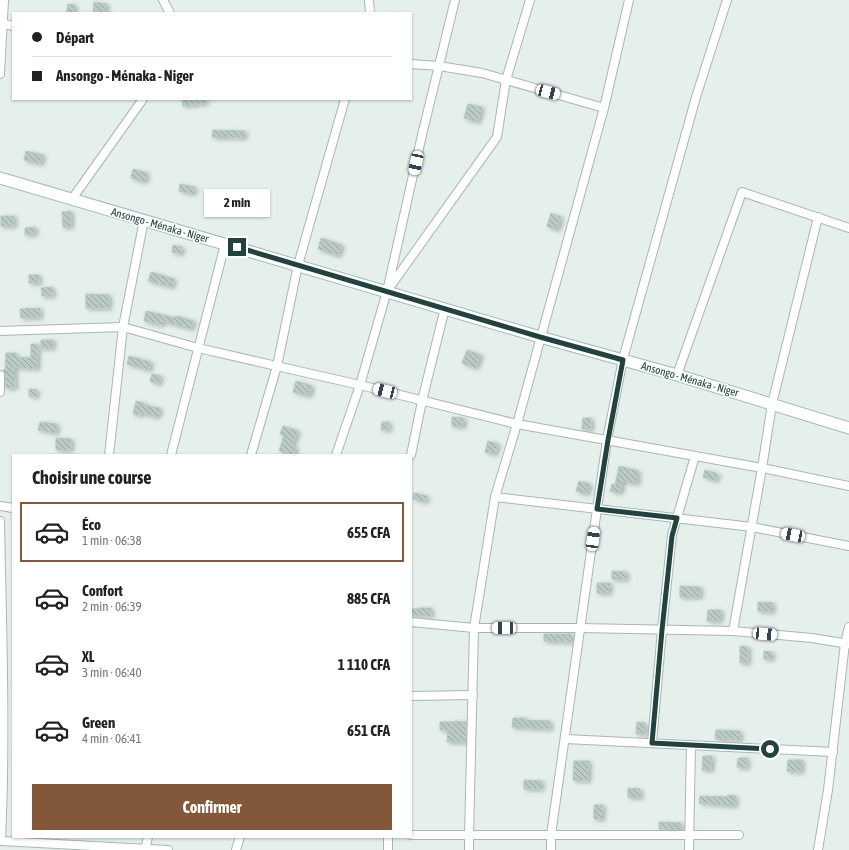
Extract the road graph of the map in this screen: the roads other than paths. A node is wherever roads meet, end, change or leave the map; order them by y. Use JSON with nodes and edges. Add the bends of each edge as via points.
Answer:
{"nodes":[{"id":1,"x":4,"y":0,"type":"edge"},
{"id":2,"x":163,"y":0,"type":"edge"},
{"id":3,"x":369,"y":0,"type":"edge"},
{"id":4,"x":455,"y":0,"type":"edge"},
{"id":5,"x":530,"y":0,"type":"edge"},
{"id":6,"x":629,"y":0,"type":"edge"},
{"id":7,"x":727,"y":0,"type":"edge"},
{"id":8,"x":169,"y":12,"type":"edge"},
{"id":9,"x":370,"y":12,"type":"edge"},
{"id":10,"x":2,"y":24,"type":"edge"},
{"id":11,"x":12,"y":26,"type":"edge"},
{"id":12,"x":412,"y":64,"type":"edge"},
{"id":13,"x":439,"y":66,"type":"junction"},
{"id":14,"x":0,"y":74,"type":"edge"},
{"id":15,"x":506,"y":80,"type":"junction"},
{"id":16,"x":142,"y":100,"type":"edge"},
{"id":17,"x":345,"y":100,"type":"edge"},
{"id":18,"x":604,"y":108,"type":"junction"},
{"id":19,"x":0,"y":178,"type":"edge"},
{"id":20,"x":72,"y":199,"type":"junction"},
{"id":21,"x":818,"y":217,"type":"junction"},
{"id":22,"x":144,"y":220,"type":"junction"},
{"id":23,"x":849,"y":228,"type":"edge"},
{"id":24,"x":225,"y":244,"type":"junction"},
{"id":25,"x":298,"y":265,"type":"junction"},
{"id":26,"x":387,"y":291,"type":"junction"},
{"id":27,"x":445,"y":308,"type":"junction"},
{"id":28,"x":123,"y":327,"type":"junction"},
{"id":29,"x":0,"y":331,"type":"edge"},
{"id":30,"x":540,"y":337,"type":"junction"},
{"id":31,"x":198,"y":348,"type":"junction"},
{"id":32,"x":623,"y":360,"type":"junction"},
{"id":33,"x":276,"y":366,"type":"junction"},
{"id":34,"x":677,"y":374,"type":"junction"},
{"id":35,"x":0,"y":375,"type":"edge"},
{"id":36,"x":360,"y":385,"type":"junction"},
{"id":37,"x":0,"y":392,"type":"edge"},
{"id":38,"x":422,"y":401,"type":"junction"},
{"id":39,"x":772,"y":404,"type":"junction"},
{"id":40,"x":517,"y":424,"type":"junction"},
{"id":41,"x":849,"y":428,"type":"edge"},
{"id":42,"x":608,"y":440,"type":"junction"},
{"id":43,"x":109,"y":454,"type":"edge"},
{"id":44,"x":170,"y":454,"type":"edge"},
{"id":45,"x":251,"y":454,"type":"edge"},
{"id":46,"x":336,"y":454,"type":"edge"},
{"id":47,"x":411,"y":454,"type":"edge"},
{"id":48,"x":695,"y":456,"type":"junction"},
{"id":49,"x":762,"y":468,"type":"junction"},
{"id":50,"x":849,"y":486,"type":"edge"},
{"id":51,"x":495,"y":497,"type":"junction"},
{"id":52,"x":0,"y":506,"type":"edge"},
{"id":53,"x":12,"y":508,"type":"edge"},
{"id":54,"x":597,"y":509,"type":"junction"},
{"id":55,"x":677,"y":518,"type":"junction"},
{"id":56,"x":0,"y":521,"type":"edge"},
{"id":57,"x":752,"y":527,"type":"junction"},
{"id":58,"x":0,"y":532,"type":"edge"},
{"id":59,"x":849,"y":546,"type":"edge"},
{"id":60,"x":412,"y":622,"type":"edge"},
{"id":61,"x":849,"y":627,"type":"edge"},
{"id":62,"x":474,"y":628,"type":"junction"},
{"id":63,"x":580,"y":628,"type":"junction"},
{"id":64,"x":662,"y":630,"type":"junction"},
{"id":65,"x":733,"y":631,"type":"junction"},
{"id":66,"x":847,"y":643,"type":"edge"},
{"id":67,"x":473,"y":695,"type":"junction"},
{"id":68,"x":412,"y":696,"type":"edge"},
{"id":69,"x":565,"y":739,"type":"junction"},
{"id":70,"x":652,"y":743,"type":"junction"},
{"id":71,"x":691,"y":745,"type":"junction"},
{"id":72,"x":833,"y":752,"type":"junction"},
{"id":73,"x":412,"y":835,"type":"edge"},
{"id":74,"x":469,"y":835,"type":"junction"},
{"id":75,"x":551,"y":835,"type":"junction"},
{"id":76,"x":689,"y":835,"type":"junction"},
{"id":77,"x":739,"y":835,"type":"dead end"},
{"id":78,"x":148,"y":838,"type":"edge"},
{"id":79,"x":240,"y":838,"type":"edge"},
{"id":80,"x":388,"y":838,"type":"edge"},
{"id":81,"x":1,"y":840,"type":"edge"},
{"id":82,"x":74,"y":841,"type":"edge"},
{"id":83,"x":145,"y":849,"type":"edge"},
{"id":84,"x":168,"y":850,"type":"edge"},
{"id":85,"x":236,"y":850,"type":"edge"},
{"id":86,"x":388,"y":850,"type":"edge"},
{"id":87,"x":469,"y":850,"type":"edge"},
{"id":88,"x":551,"y":850,"type":"edge"},
{"id":89,"x":689,"y":850,"type":"edge"},
{"id":90,"x":818,"y":850,"type":"edge"}],
"edges":[{"from":1,"to":10,"type":"street"},
{"from":2,"to":8,"type":"street"},
{"from":3,"to":9,"type":"street"},
{"from":4,"to":13,"type":"street"},
{"from":5,"to":15,"type":"street"},
{"from":6,"to":18,"type":"street"},
{"from":7,"to":32,"type":"street","via":[[696,97]]},
{"from":10,"to":11,"type":"street"},
{"from":10,"to":14,"type":"street"},
{"from":12,"to":13,"type":"street"},
{"from":13,"to":15,"type":"street"},
{"from":13,"to":26,"type":"street"},
{"from":15,"to":18,"type":"street"},
{"from":15,"to":26,"type":"street","via":[[498,137]]},
{"from":16,"to":20,"type":"street"},
{"from":17,"to":25,"type":"street"},
{"from":18,"to":30,"type":"street"},
{"from":19,"to":20,"type":"main road","name":"Ansongo - Ménaka - Niger"},
{"from":20,"to":22,"type":"main road","name":"Ansongo - Ménaka - Niger"},
{"from":21,"to":23,"type":"street"},
{"from":21,"to":34,"type":"street","via":[[742,192]]},
{"from":21,"to":39,"type":"street"},
{"from":22,"to":24,"type":"main road","name":"Ansongo - Ménaka - Niger"},
{"from":22,"to":28,"type":"street"},
{"from":24,"to":25,"type":"main road","name":"Ansongo - Ménaka - Niger"},
{"from":24,"to":31,"type":"street"},
{"from":25,"to":26,"type":"main road","name":"Ansongo - Ménaka - Niger"},
{"from":25,"to":33,"type":"street"},
{"from":26,"to":27,"type":"main road","name":"Ansongo - Ménaka - Niger"},
{"from":26,"to":36,"type":"street"},
{"from":27,"to":30,"type":"main road","name":"Ansongo - Ménaka - Niger"},
{"from":27,"to":38,"type":"street"},
{"from":28,"to":29,"type":"street"},
{"from":28,"to":31,"type":"street"},
{"from":28,"to":43,"type":"street"},
{"from":30,"to":32,"type":"main road","name":"Ansongo - Ménaka - Niger"},
{"from":30,"to":40,"type":"street"},
{"from":31,"to":33,"type":"street"},
{"from":31,"to":44,"type":"street"},
{"from":32,"to":34,"type":"main road","name":"Ansongo - Ménaka - Niger"},
{"from":32,"to":42,"type":"street"},
{"from":33,"to":36,"type":"street"},
{"from":33,"to":45,"type":"street"},
{"from":34,"to":39,"type":"main road","name":"Ansongo - Ménaka - Niger"},
{"from":35,"to":37,"type":"street"},
{"from":36,"to":38,"type":"street"},
{"from":36,"to":46,"type":"street"},
{"from":38,"to":40,"type":"street"},
{"from":38,"to":47,"type":"street"},
{"from":39,"to":41,"type":"main road","name":"Ansongo - Ménaka - Niger"},
{"from":39,"to":49,"type":"street"},
{"from":40,"to":42,"type":"street"},
{"from":40,"to":51,"type":"street"},
{"from":42,"to":48,"type":"street"},
{"from":42,"to":54,"type":"street"},
{"from":48,"to":49,"type":"street"},
{"from":48,"to":55,"type":"street"},
{"from":49,"to":50,"type":"street"},
{"from":49,"to":57,"type":"street"},
{"from":51,"to":54,"type":"street"},
{"from":51,"to":62,"type":"street"},
{"from":52,"to":53,"type":"street"},
{"from":54,"to":55,"type":"street"},
{"from":54,"to":63,"type":"street"},
{"from":55,"to":57,"type":"street"},
{"from":55,"to":64,"type":"street","via":[[672,536]]},
{"from":56,"to":58,"type":"street"},
{"from":57,"to":59,"type":"street"},
{"from":57,"to":65,"type":"street"},
{"from":58,"to":81,"type":"street","via":[[3,680]]},
{"from":60,"to":62,"type":"street"},
{"from":61,"to":66,"type":"street"},
{"from":62,"to":63,"type":"street"},
{"from":62,"to":67,"type":"street"},
{"from":63,"to":64,"type":"street"},
{"from":63,"to":69,"type":"street"},
{"from":64,"to":65,"type":"street"},
{"from":64,"to":70,"type":"street"},
{"from":65,"to":66,"type":"street"},
{"from":66,"to":72,"type":"street"},
{"from":67,"to":68,"type":"street"},
{"from":67,"to":74,"type":"street"},
{"from":69,"to":70,"type":"street"},
{"from":69,"to":75,"type":"street"},
{"from":70,"to":71,"type":"street"},
{"from":71,"to":72,"type":"street"},
{"from":71,"to":76,"type":"street"},
{"from":72,"to":90,"type":"street"},
{"from":73,"to":74,"type":"street"},
{"from":74,"to":75,"type":"street"},
{"from":74,"to":87,"type":"street"},
{"from":75,"to":76,"type":"street"},
{"from":75,"to":88,"type":"street"},
{"from":76,"to":77,"type":"street"},
{"from":76,"to":89,"type":"street"},
{"from":78,"to":83,"type":"street"},
{"from":79,"to":85,"type":"street"},
{"from":80,"to":86,"type":"street"},
{"from":81,"to":82,"type":"street"},
{"from":82,"to":83,"type":"street"},
{"from":83,"to":84,"type":"street"}]}
